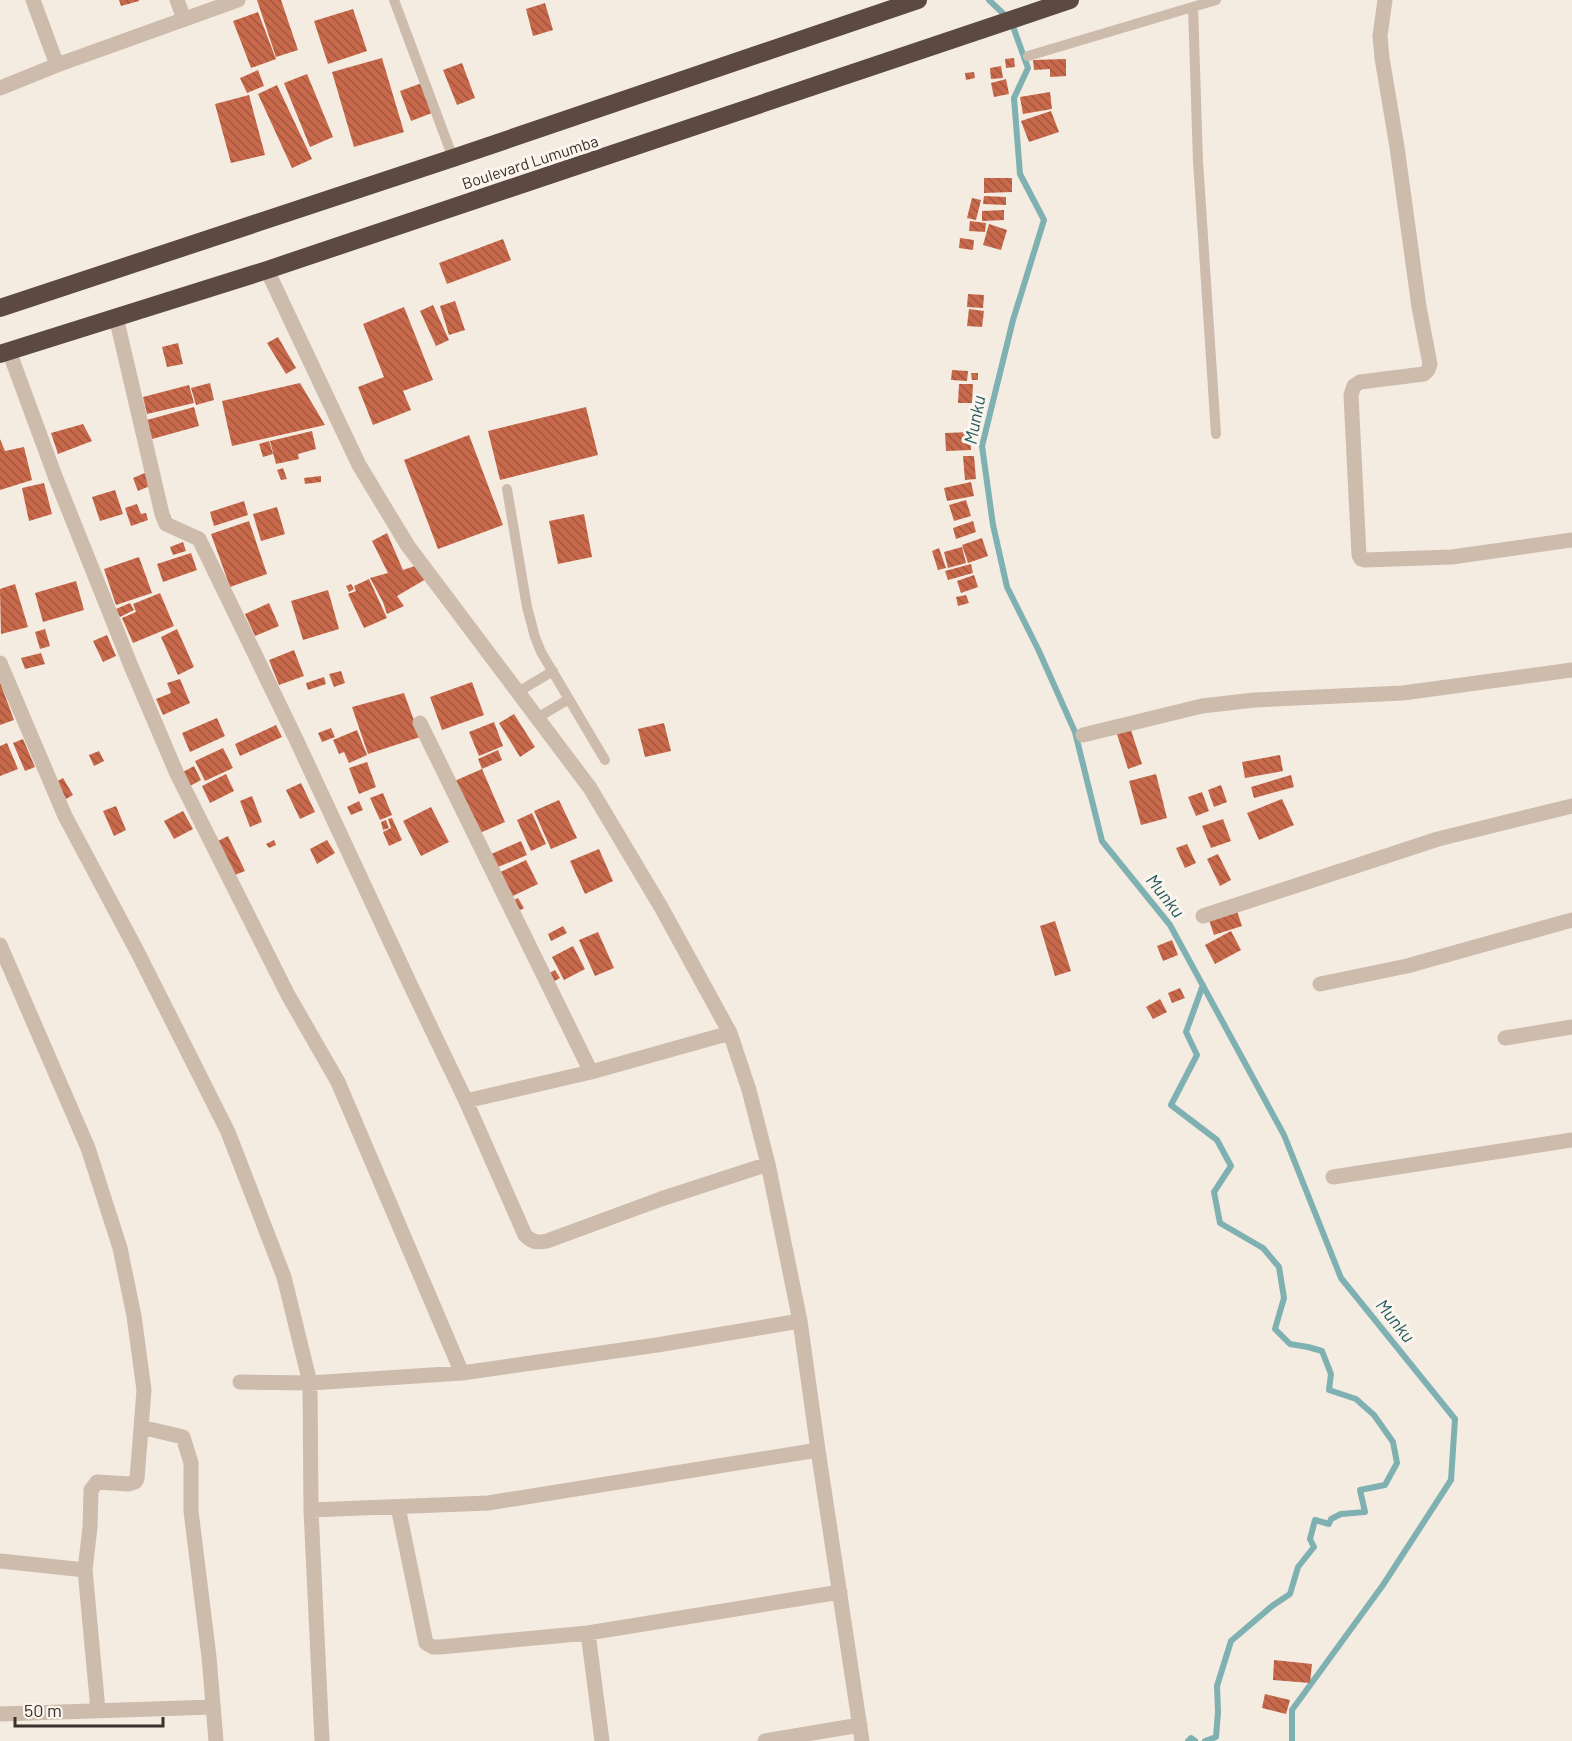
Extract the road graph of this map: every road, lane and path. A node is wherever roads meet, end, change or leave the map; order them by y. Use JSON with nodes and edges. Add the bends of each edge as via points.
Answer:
{"nodes":[{"id":1,"x":33,"y":0,"type":"edge"},
{"id":2,"x":177,"y":0,"type":"edge"},
{"id":3,"x":238,"y":0,"type":"edge"},
{"id":4,"x":394,"y":0,"type":"edge"},
{"id":5,"x":918,"y":0,"type":"edge"},
{"id":6,"x":1070,"y":0,"type":"edge"},
{"id":7,"x":1216,"y":0,"type":"edge"},
{"id":8,"x":1385,"y":0,"type":"edge"},
{"id":9,"x":1193,"y":7,"type":"junction"},
{"id":10,"x":184,"y":19,"type":"junction"},
{"id":11,"x":1028,"y":56,"type":"dead end"},
{"id":12,"x":57,"y":65,"type":"junction"},
{"id":13,"x":0,"y":88,"type":"edge"},
{"id":14,"x":453,"y":158,"type":"junction"},
{"id":15,"x":267,"y":270,"type":"junction"},
{"id":16,"x":0,"y":308,"type":"edge"},
{"id":17,"x":116,"y":317,"type":"junction"},
{"id":18,"x":5,"y":353,"type":"edge"},
{"id":19,"x":1216,"y":434,"type":"dead end"},
{"id":20,"x":507,"y":489,"type":"dead end"},
{"id":21,"x":1572,"y":540,"type":"edge"},
{"id":22,"x":0,"y":663,"type":"edge"},
{"id":23,"x":1572,"y":670,"type":"edge"},
{"id":24,"x":553,"y":671,"type":"junction"},
{"id":25,"x":518,"y":692,"type":"junction"},
{"id":26,"x":569,"y":699,"type":"junction"},
{"id":27,"x":537,"y":718,"type":"junction"},
{"id":28,"x":420,"y":723,"type":"dead end"},
{"id":29,"x":1083,"y":735,"type":"dead end"},
{"id":30,"x":605,"y":760,"type":"dead end"},
{"id":31,"x":1572,"y":806,"type":"edge"},
{"id":32,"x":1203,"y":916,"type":"dead end"},
{"id":33,"x":1572,"y":920,"type":"edge"},
{"id":34,"x":0,"y":945,"type":"edge"},
{"id":35,"x":1320,"y":984,"type":"dead end"},
{"id":36,"x":1572,"y":1027,"type":"edge"},
{"id":37,"x":730,"y":1034,"type":"junction"},
{"id":38,"x":1505,"y":1038,"type":"dead end"},
{"id":39,"x":591,"y":1072,"type":"junction"},
{"id":40,"x":466,"y":1101,"type":"junction"},
{"id":41,"x":1572,"y":1140,"type":"edge"},
{"id":42,"x":768,"y":1164,"type":"junction"},
{"id":43,"x":1333,"y":1177,"type":"dead end"},
{"id":44,"x":800,"y":1321,"type":"junction"},
{"id":45,"x":462,"y":1373,"type":"junction"},
{"id":46,"x":240,"y":1382,"type":"dead end"},
{"id":47,"x":310,"y":1383,"type":"junction"},
{"id":48,"x":141,"y":1427,"type":"junction"},
{"id":49,"x":818,"y":1450,"type":"junction"},
{"id":50,"x":398,"y":1507,"type":"junction"},
{"id":51,"x":311,"y":1510,"type":"junction"},
{"id":52,"x":0,"y":1561,"type":"edge"},
{"id":53,"x":85,"y":1570,"type":"junction"},
{"id":54,"x":840,"y":1592,"type":"junction"},
{"id":55,"x":588,"y":1633,"type":"junction"},
{"id":56,"x":213,"y":1707,"type":"junction"},
{"id":57,"x":98,"y":1710,"type":"junction"},
{"id":58,"x":0,"y":1714,"type":"edge"},
{"id":59,"x":860,"y":1725,"type":"junction"},
{"id":60,"x":216,"y":1741,"type":"edge"},
{"id":61,"x":322,"y":1741,"type":"edge"},
{"id":62,"x":602,"y":1741,"type":"edge"},
{"id":63,"x":765,"y":1741,"type":"edge"},
{"id":64,"x":862,"y":1741,"type":"edge"}],
"edges":[{"from":1,"to":12,"type":"street"},
{"from":2,"to":10,"type":"street"},
{"from":3,"to":10,"type":"street"},
{"from":4,"to":14,"type":"lane"},
{"from":5,"to":14,"type":"highway","name":"Boulevard Lumumba"},
{"from":6,"to":15,"type":"highway","name":"Boulevard Lumumba"},
{"from":7,"to":9,"type":"lane"},
{"from":8,"to":21,"type":"street","via":[[1380,36],[1382,58],[1430,364],[1424,374],[1354,386],[1359,555],[1365,560],[1452,557]]},
{"from":9,"to":11,"type":"lane"},
{"from":9,"to":19,"type":"lane","via":[[1198,161]]},
{"from":10,"to":12,"type":"street"},
{"from":12,"to":13,"type":"street"},
{"from":14,"to":16,"type":"highway","name":"Boulevard Lumumba"},
{"from":15,"to":17,"type":"highway","name":"Boulevard Lumumba"},
{"from":15,"to":25,"type":"street","via":[[359,465],[408,546]]},
{"from":17,"to":18,"type":"highway","name":"Boulevard Lumumba"},
{"from":17,"to":40,"type":"street","via":[[166,524],[199,539]]},
{"from":18,"to":45,"type":"street","via":[[177,774],[288,995],[338,1082]]},
{"from":20,"to":24,"type":"lane","via":[[527,607],[535,638]]},
{"from":22,"to":47,"type":"street","via":[[64,816],[138,952],[228,1132],[284,1277]]},
{"from":23,"to":29,"type":"street","via":[[1403,693],[1202,706]]},
{"from":24,"to":25,"type":"lane"},
{"from":24,"to":26,"type":"lane"},
{"from":25,"to":27,"type":"street"},
{"from":26,"to":27,"type":"lane"},
{"from":26,"to":30,"type":"lane"},
{"from":27,"to":37,"type":"street","via":[[596,798]]},
{"from":28,"to":39,"type":"street"},
{"from":31,"to":32,"type":"street","via":[[1438,839]]},
{"from":33,"to":35,"type":"street","via":[[1407,966]]},
{"from":34,"to":48,"type":"street","via":[[88,1148],[120,1248],[144,1390]]},
{"from":36,"to":38,"type":"street"},
{"from":37,"to":39,"type":"street"},
{"from":37,"to":42,"type":"street"},
{"from":39,"to":40,"type":"street"},
{"from":40,"to":42,"type":"street","via":[[525,1235],[532,1242],[547,1241]]},
{"from":41,"to":43,"type":"street"},
{"from":42,"to":44,"type":"street"},
{"from":44,"to":45,"type":"street"},
{"from":44,"to":49,"type":"street"},
{"from":45,"to":47,"type":"street"},
{"from":46,"to":47,"type":"street"},
{"from":47,"to":51,"type":"street"},
{"from":48,"to":53,"type":"street","via":[[135,1482],[101,1481],[91,1490]]},
{"from":48,"to":56,"type":"street","via":[[183,1437],[188,1450]]},
{"from":49,"to":50,"type":"street","via":[[488,1503]]},
{"from":49,"to":54,"type":"street"},
{"from":50,"to":51,"type":"street"},
{"from":50,"to":55,"type":"street","via":[[426,1642],[433,1647]]},
{"from":51,"to":61,"type":"street"},
{"from":52,"to":53,"type":"street"},
{"from":53,"to":57,"type":"street"},
{"from":54,"to":55,"type":"street"},
{"from":54,"to":59,"type":"street"},
{"from":55,"to":62,"type":"street"},
{"from":56,"to":57,"type":"street"},
{"from":56,"to":60,"type":"street"},
{"from":57,"to":58,"type":"street"},
{"from":59,"to":63,"type":"street"},
{"from":59,"to":64,"type":"street"}]}
